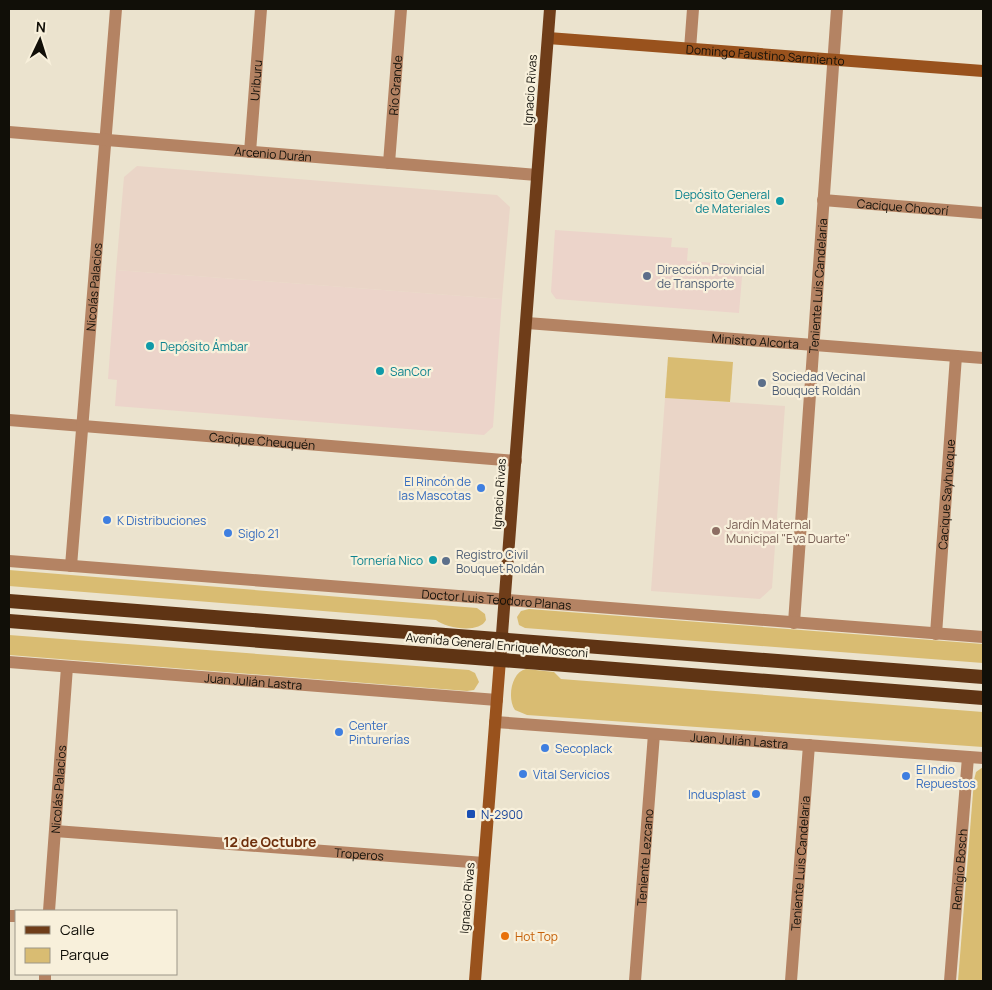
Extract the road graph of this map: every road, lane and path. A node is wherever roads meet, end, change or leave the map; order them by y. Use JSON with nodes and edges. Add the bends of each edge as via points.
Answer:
{"nodes":[{"id":1,"x":116,"y":9,"type":"edge"},
{"id":2,"x":261,"y":9,"type":"edge"},
{"id":3,"x":401,"y":9,"type":"edge"},
{"id":4,"x":550,"y":9,"type":"edge"},
{"id":5,"x":693,"y":9,"type":"edge"},
{"id":6,"x":837,"y":9,"type":"edge"},
{"id":7,"x":548,"y":38,"type":"junction"},
{"id":8,"x":690,"y":49,"type":"junction"},
{"id":9,"x":833,"y":59,"type":"junction"},
{"id":10,"x":983,"y":71,"type":"edge"},
{"id":11,"x":9,"y":132,"type":"edge"},
{"id":12,"x":106,"y":140,"type":"junction"},
{"id":13,"x":250,"y":152,"type":"junction"},
{"id":14,"x":389,"y":163,"type":"junction"},
{"id":15,"x":537,"y":175,"type":"junction"},
{"id":16,"x":823,"y":200,"type":"junction"},
{"id":17,"x":983,"y":213,"type":"edge"},
{"id":18,"x":527,"y":323,"type":"junction"},
{"id":19,"x":813,"y":346,"type":"junction"},
{"id":20,"x":956,"y":356,"type":"junction"},
{"id":21,"x":983,"y":358,"type":"edge"},
{"id":22,"x":9,"y":420,"type":"edge"},
{"id":23,"x":82,"y":426,"type":"junction"},
{"id":24,"x":516,"y":461,"type":"junction"},
{"id":25,"x":9,"y":561,"type":"edge"},
{"id":26,"x":71,"y":566,"type":"junction"},
{"id":27,"x":9,"y":601,"type":"edge"},
{"id":28,"x":505,"y":601,"type":"junction"},
{"id":29,"x":9,"y":621,"type":"edge"},
{"id":30,"x":794,"y":623,"type":"junction"},
{"id":31,"x":936,"y":634,"type":"junction"},
{"id":32,"x":983,"y":637,"type":"edge"},
{"id":33,"x":502,"y":639,"type":"junction"},
{"id":34,"x":500,"y":660,"type":"junction"},
{"id":35,"x":9,"y":662,"type":"edge"},
{"id":36,"x":67,"y":667,"type":"junction"},
{"id":37,"x":983,"y":677,"type":"edge"},
{"id":38,"x":983,"y":698,"type":"edge"},
{"id":39,"x":497,"y":700,"type":"junction"},
{"id":40,"x":495,"y":722,"type":"junction"},
{"id":41,"x":654,"y":734,"type":"junction"},
{"id":42,"x":809,"y":745,"type":"junction"},
{"id":43,"x":968,"y":757,"type":"junction"},
{"id":44,"x":983,"y":758,"type":"edge"},
{"id":45,"x":56,"y":830,"type":"junction"},
{"id":46,"x":484,"y":863,"type":"junction"},
{"id":47,"x":50,"y":910,"type":"edge"},
{"id":48,"x":475,"y":981,"type":"edge"},
{"id":49,"x":635,"y":981,"type":"edge"},
{"id":50,"x":791,"y":981,"type":"edge"},
{"id":51,"x":950,"y":981,"type":"edge"}],
"edges":[{"from":1,"to":12,"type":"street","name":"Nicolás Palacios"},
{"from":2,"to":13,"type":"street","name":"Uriburu"},
{"from":3,"to":14,"type":"street","name":"Río Grande"},
{"from":4,"to":7,"type":"main road","name":"Ignacio Rivas"},
{"from":5,"to":8,"type":"street"},
{"from":6,"to":9,"type":"street","name":"Teniente Luis Candelaria"},
{"from":7,"to":8,"type":"main road","name":"Domingo Faustino Sarmiento"},
{"from":7,"to":15,"type":"main road","name":"Ignacio Rivas"},
{"from":8,"to":9,"type":"main road","name":"Domingo Faustino Sarmiento"},
{"from":9,"to":10,"type":"main road","name":"Domingo Faustino Sarmiento"},
{"from":9,"to":16,"type":"street","name":"Teniente Luis Candelaria"},
{"from":11,"to":12,"type":"street","name":"Arcenio Durán"},
{"from":12,"to":13,"type":"street","name":"Arcenio Durán"},
{"from":12,"to":23,"type":"street","name":"Nicolás Palacios"},
{"from":13,"to":14,"type":"street","name":"Arcenio Durán"},
{"from":14,"to":15,"type":"street","name":"Arcenio Durán"},
{"from":15,"to":18,"type":"main road","name":"Ignacio Rivas"},
{"from":16,"to":17,"type":"street","name":"Cacique Chocorí"},
{"from":16,"to":19,"type":"street","name":"Teniente Luis Candelaria"},
{"from":18,"to":19,"type":"street","name":"Ministro Alcorta"},
{"from":18,"to":24,"type":"main road","name":"Ignacio Rivas"},
{"from":19,"to":20,"type":"street","name":"Ministro Alcorta"},
{"from":19,"to":30,"type":"street","name":"Teniente Luis Candelaria"},
{"from":20,"to":21,"type":"street","name":"Ministro Alcorta"},
{"from":20,"to":31,"type":"street","name":"Cacique Sayhueque"},
{"from":22,"to":23,"type":"street","name":"Cacique Cheuquén"},
{"from":23,"to":24,"type":"street","name":"Cacique Cheuquén"},
{"from":23,"to":26,"type":"street","name":"Nicolás Palacios"},
{"from":24,"to":28,"type":"main road","name":"Ignacio Rivas"},
{"from":25,"to":26,"type":"street","name":"Doctor Luis Teodoro Planas"},
{"from":26,"to":28,"type":"street","name":"Doctor Luis Teodoro Planas"},
{"from":27,"to":33,"type":"highway","name":"Avenida General Enrique Mosconi"},
{"from":28,"to":30,"type":"street","name":"Doctor Luis Teodoro Planas"},
{"from":28,"to":33,"type":"main road","name":"Ignacio Rivas"},
{"from":29,"to":34,"type":"highway","name":"Avenida General Enrique Mosconi"},
{"from":30,"to":31,"type":"street","name":"Doctor Luis Teodoro Planas"},
{"from":31,"to":32,"type":"street","name":"Doctor Luis Teodoro Planas"},
{"from":33,"to":34,"type":"main road","name":"Ignacio Rivas"},
{"from":33,"to":37,"type":"highway","name":"Avenida General Enrique Mosconi"},
{"from":34,"to":38,"type":"highway","name":"Avenida General Enrique Mosconi"},
{"from":34,"to":39,"type":"main road","name":"Ignacio Rivas"},
{"from":35,"to":36,"type":"street","name":"Juan Julián Lastra"},
{"from":36,"to":39,"type":"street","name":"Juan Julián Lastra"},
{"from":36,"to":45,"type":"street","name":"Nicolás Palacios"},
{"from":39,"to":40,"type":"main road","name":"Ignacio Rivas"},
{"from":40,"to":41,"type":"street","name":"Juan Julián Lastra"},
{"from":40,"to":46,"type":"main road","name":"Ignacio Rivas"},
{"from":41,"to":42,"type":"street","name":"Juan Julián Lastra"},
{"from":41,"to":49,"type":"street","name":"Teniente Lezcano"},
{"from":42,"to":43,"type":"street","name":"Juan Julián Lastra"},
{"from":42,"to":50,"type":"street","name":"Teniente Luis Candelaria"},
{"from":43,"to":44,"type":"street","name":"Juan Julián Lastra"},
{"from":43,"to":51,"type":"street","name":"Remigio Bosch"},
{"from":45,"to":46,"type":"street","name":"Troperos"},
{"from":45,"to":47,"type":"street","name":"Nicolás Palacios"},
{"from":46,"to":48,"type":"main road","name":"Ignacio Rivas"}]}
